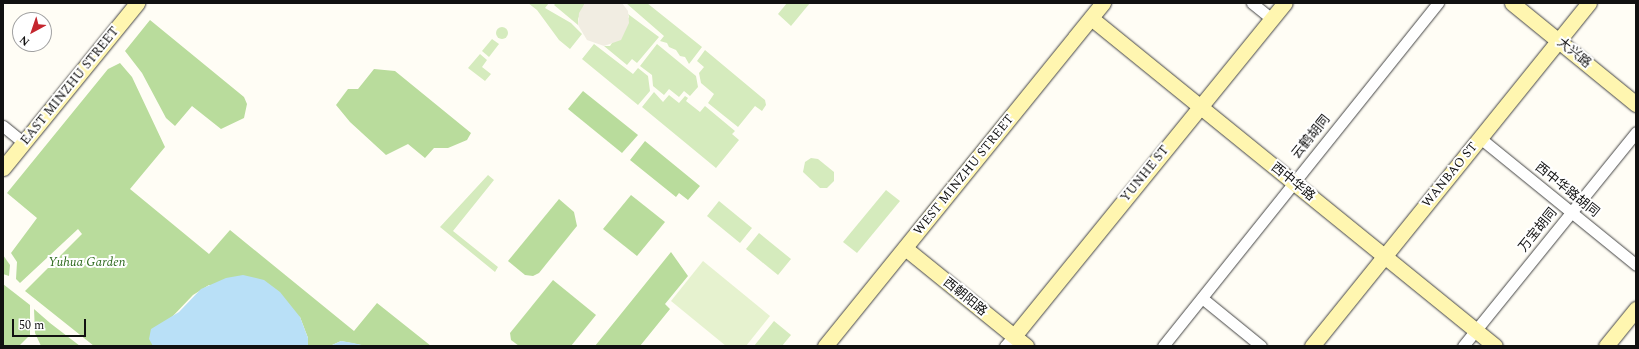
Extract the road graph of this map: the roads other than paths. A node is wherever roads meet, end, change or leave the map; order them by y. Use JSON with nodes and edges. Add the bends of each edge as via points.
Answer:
{"nodes":[{"id":1,"x":137,"y":3,"type":"edge"},
{"id":2,"x":1103,"y":3,"type":"edge"},
{"id":3,"x":1252,"y":3,"type":"edge"},
{"id":4,"x":1285,"y":3,"type":"edge"},
{"id":5,"x":1438,"y":3,"type":"edge"},
{"id":6,"x":1512,"y":3,"type":"edge"},
{"id":7,"x":1589,"y":3,"type":"edge"},
{"id":8,"x":1091,"y":18,"type":"junction"},
{"id":9,"x":1272,"y":19,"type":"junction"},
{"id":10,"x":1559,"y":41,"type":"junction"},
{"id":11,"x":1636,"y":104,"type":"edge"},
{"id":12,"x":1200,"y":107,"type":"junction"},
{"id":13,"x":3,"y":126,"type":"edge"},
{"id":14,"x":1636,"y":132,"type":"edge"},
{"id":15,"x":1480,"y":138,"type":"junction"},
{"id":16,"x":24,"y":143,"type":"junction"},
{"id":17,"x":3,"y":168,"type":"edge"},
{"id":18,"x":1294,"y":183,"type":"junction"},
{"id":19,"x":1571,"y":212,"type":"junction"},
{"id":20,"x":905,"y":248,"type":"junction"},
{"id":21,"x":1384,"y":256,"type":"junction"},
{"id":22,"x":1636,"y":265,"type":"edge"},
{"id":23,"x":1202,"y":298,"type":"junction"},
{"id":24,"x":1636,"y":309,"type":"edge"},
{"id":25,"x":1476,"y":330,"type":"junction"},
{"id":26,"x":1009,"y":341,"type":"edge"},
{"id":27,"x":824,"y":346,"type":"edge"},
{"id":28,"x":1026,"y":346,"type":"edge"},
{"id":29,"x":1163,"y":346,"type":"edge"},
{"id":30,"x":1261,"y":346,"type":"edge"},
{"id":31,"x":1312,"y":346,"type":"edge"},
{"id":32,"x":1463,"y":346,"type":"edge"},
{"id":33,"x":1495,"y":346,"type":"edge"},
{"id":34,"x":1606,"y":346,"type":"edge"}],
"edges":[{"from":1,"to":16,"type":"street","name":"EAST MINZHU STREET"},
{"from":2,"to":8,"type":"street","name":"WEST MINZHU STREET"},
{"from":3,"to":9,"type":"street"},
{"from":4,"to":9,"type":"street","name":"YUNHE ST"},
{"from":5,"to":18,"type":"street","name":"云鹤胡同"},
{"from":6,"to":10,"type":"street","name":"大兴路"},
{"from":7,"to":10,"type":"street","name":"WANBAO ST"},
{"from":8,"to":12,"type":"street","name":"西中华路"},
{"from":8,"to":20,"type":"street","name":"WEST MINZHU STREET"},
{"from":9,"to":12,"type":"street","name":"YUNHE ST"},
{"from":10,"to":11,"type":"street","name":"大兴路"},
{"from":10,"to":15,"type":"street","name":"WANBAO ST"},
{"from":12,"to":18,"type":"street","name":"西中华路"},
{"from":12,"to":26,"type":"street","name":"YUNHE ST"},
{"from":13,"to":16,"type":"street"},
{"from":14,"to":19,"type":"street","name":"万宝胡同"},
{"from":15,"to":19,"type":"street","name":"西中华路胡同"},
{"from":15,"to":21,"type":"street","name":"WANBAO ST"},
{"from":16,"to":17,"type":"street","name":"EAST MINZHU STREET"},
{"from":18,"to":21,"type":"street","name":"西中华路"},
{"from":18,"to":23,"type":"street","name":"云鹤胡同"},
{"from":19,"to":22,"type":"street","name":"西中华路胡同"},
{"from":19,"to":25,"type":"street","name":"万宝胡同"},
{"from":20,"to":26,"type":"street","name":"西朝阳路"},
{"from":20,"to":27,"type":"street","name":"WEST MINZHU STREET"},
{"from":21,"to":25,"type":"street","name":"西中华路"},
{"from":21,"to":31,"type":"street","name":"WANBAO ST"},
{"from":23,"to":29,"type":"street","name":"云鹤胡同"},
{"from":23,"to":30,"type":"street"},
{"from":24,"to":34,"type":"street"},
{"from":25,"to":32,"type":"street","name":"万宝胡同"},
{"from":25,"to":33,"type":"street","name":"西中华路"},
{"from":26,"to":28,"type":"street","name":"西朝阳路"}]}
